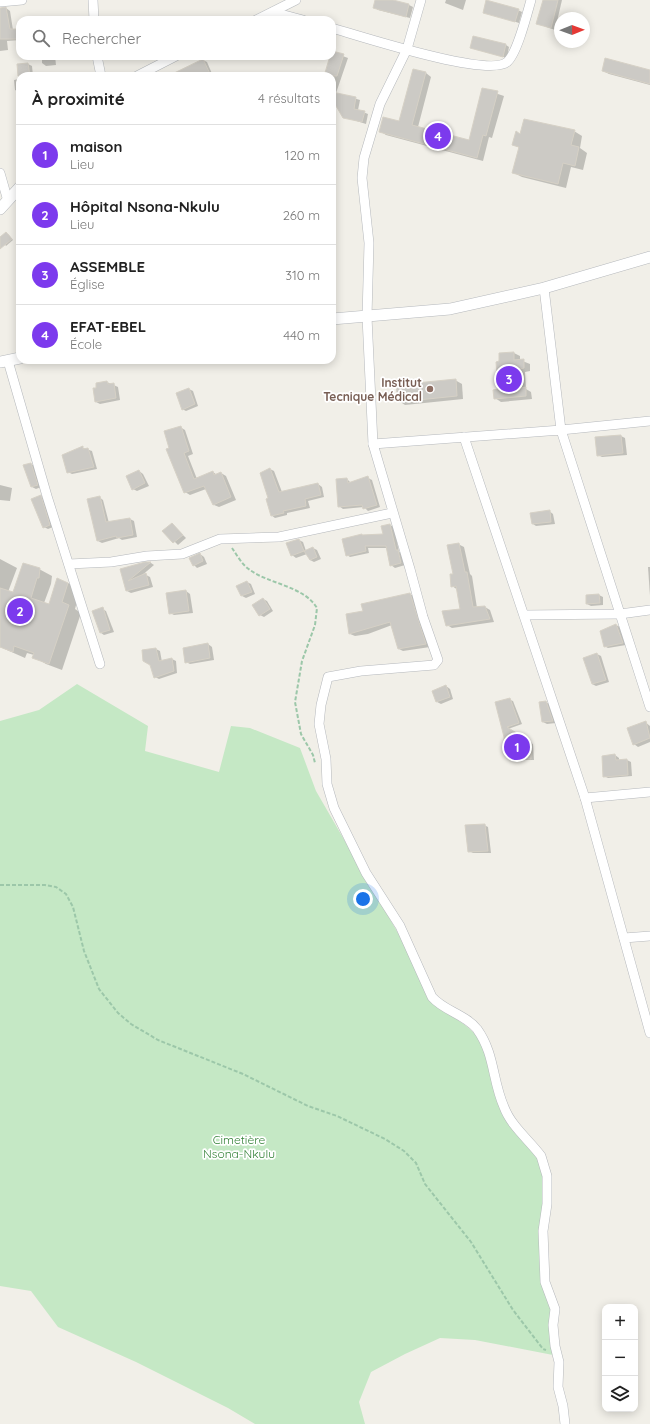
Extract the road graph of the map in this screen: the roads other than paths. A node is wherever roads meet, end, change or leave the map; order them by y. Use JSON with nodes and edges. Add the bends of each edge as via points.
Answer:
{"nodes":[{"id":1,"x":22,"y":0,"type":"edge"},
{"id":2,"x":93,"y":0,"type":"edge"},
{"id":3,"x":296,"y":0,"type":"edge"},
{"id":4,"x":421,"y":0,"type":"edge"},
{"id":5,"x":531,"y":0,"type":"edge"},
{"id":6,"x":0,"y":2,"type":"edge"},
{"id":7,"x":273,"y":12,"type":"junction"},
{"id":8,"x":94,"y":16,"type":"edge"},
{"id":9,"x":264,"y":16,"type":"edge"},
{"id":10,"x":288,"y":16,"type":"edge"},
{"id":11,"x":336,"y":29,"type":"edge"},
{"id":12,"x":407,"y":49,"type":"junction"},
{"id":13,"x":98,"y":60,"type":"edge"},
{"id":14,"x":168,"y":60,"type":"edge"},
{"id":15,"x":100,"y":72,"type":"edge"},
{"id":16,"x":146,"y":72,"type":"edge"},
{"id":17,"x":0,"y":173,"type":"edge"},
{"id":18,"x":16,"y":192,"type":"edge"},
{"id":19,"x":8,"y":201,"type":"junction"},
{"id":20,"x":0,"y":209,"type":"edge"},
{"id":21,"x":650,"y":258,"type":"edge"},
{"id":22,"x":544,"y":288,"type":"junction"},
{"id":23,"x":367,"y":317,"type":"junction"},
{"id":24,"x":336,"y":319,"type":"edge"},
{"id":25,"x":16,"y":359,"type":"edge"},
{"id":26,"x":4,"y":361,"type":"edge"},
{"id":27,"x":650,"y":421,"type":"edge"},
{"id":28,"x":561,"y":430,"type":"junction"},
{"id":29,"x":464,"y":437,"type":"junction"},
{"id":30,"x":373,"y":444,"type":"junction"},
{"id":31,"x":392,"y":513,"type":"junction"},
{"id":32,"x":69,"y":564,"type":"junction"},
{"id":33,"x":650,"y":610,"type":"edge"},
{"id":34,"x":620,"y":614,"type":"junction"},
{"id":35,"x":525,"y":615,"type":"junction"},
{"id":36,"x":100,"y":664,"type":"dead end"},
{"id":37,"x":650,"y":707,"type":"edge"},
{"id":38,"x":650,"y":792,"type":"edge"},
{"id":39,"x":585,"y":798,"type":"junction"},
{"id":40,"x":650,"y":936,"type":"edge"},
{"id":41,"x":624,"y":938,"type":"junction"},
{"id":42,"x":650,"y":1033,"type":"edge"},
{"id":43,"x":565,"y":1424,"type":"edge"}],
"edges":[{"from":1,"to":6,"type":"street"},
{"from":2,"to":8,"type":"street"},
{"from":3,"to":7,"type":"street"},
{"from":4,"to":12,"type":"street"},
{"from":5,"to":12,"type":"street","via":[[514,56],[498,67],[474,65]]},
{"from":7,"to":9,"type":"street"},
{"from":7,"to":10,"type":"street"},
{"from":11,"to":12,"type":"street"},
{"from":12,"to":23,"type":"street","via":[[380,104],[364,158],[362,178],[369,243]]},
{"from":13,"to":15,"type":"street"},
{"from":14,"to":16,"type":"street"},
{"from":17,"to":19,"type":"street"},
{"from":18,"to":19,"type":"street"},
{"from":19,"to":20,"type":"street"},
{"from":21,"to":22,"type":"street"},
{"from":22,"to":23,"type":"street","via":[[450,309]]},
{"from":22,"to":28,"type":"street"},
{"from":23,"to":24,"type":"street"},
{"from":23,"to":30,"type":"street"},
{"from":25,"to":26,"type":"street"},
{"from":26,"to":32,"type":"street"},
{"from":27,"to":28,"type":"street"},
{"from":28,"to":29,"type":"street"},
{"from":28,"to":34,"type":"street"},
{"from":29,"to":30,"type":"street"},
{"from":29,"to":35,"type":"street"},
{"from":30,"to":31,"type":"street"},
{"from":31,"to":32,"type":"street","via":[[279,537],[220,539],[182,554]]},
{"from":31,"to":43,"type":"street","via":[[438,660],[434,665],[361,671],[328,677],[319,724],[326,759],[327,784],[342,826],[366,873],[400,926],[432,997],[469,1022],[480,1035],[491,1056],[500,1098],[505,1109],[544,1164],[548,1190],[543,1248],[546,1285],[555,1309],[553,1325],[560,1374],[558,1387],[564,1406]]},
{"from":32,"to":36,"type":"street"},
{"from":33,"to":34,"type":"street"},
{"from":34,"to":35,"type":"street"},
{"from":34,"to":37,"type":"street"},
{"from":35,"to":39,"type":"street"},
{"from":38,"to":39,"type":"street"},
{"from":39,"to":41,"type":"street"},
{"from":40,"to":41,"type":"street"},
{"from":41,"to":42,"type":"street"}]}
